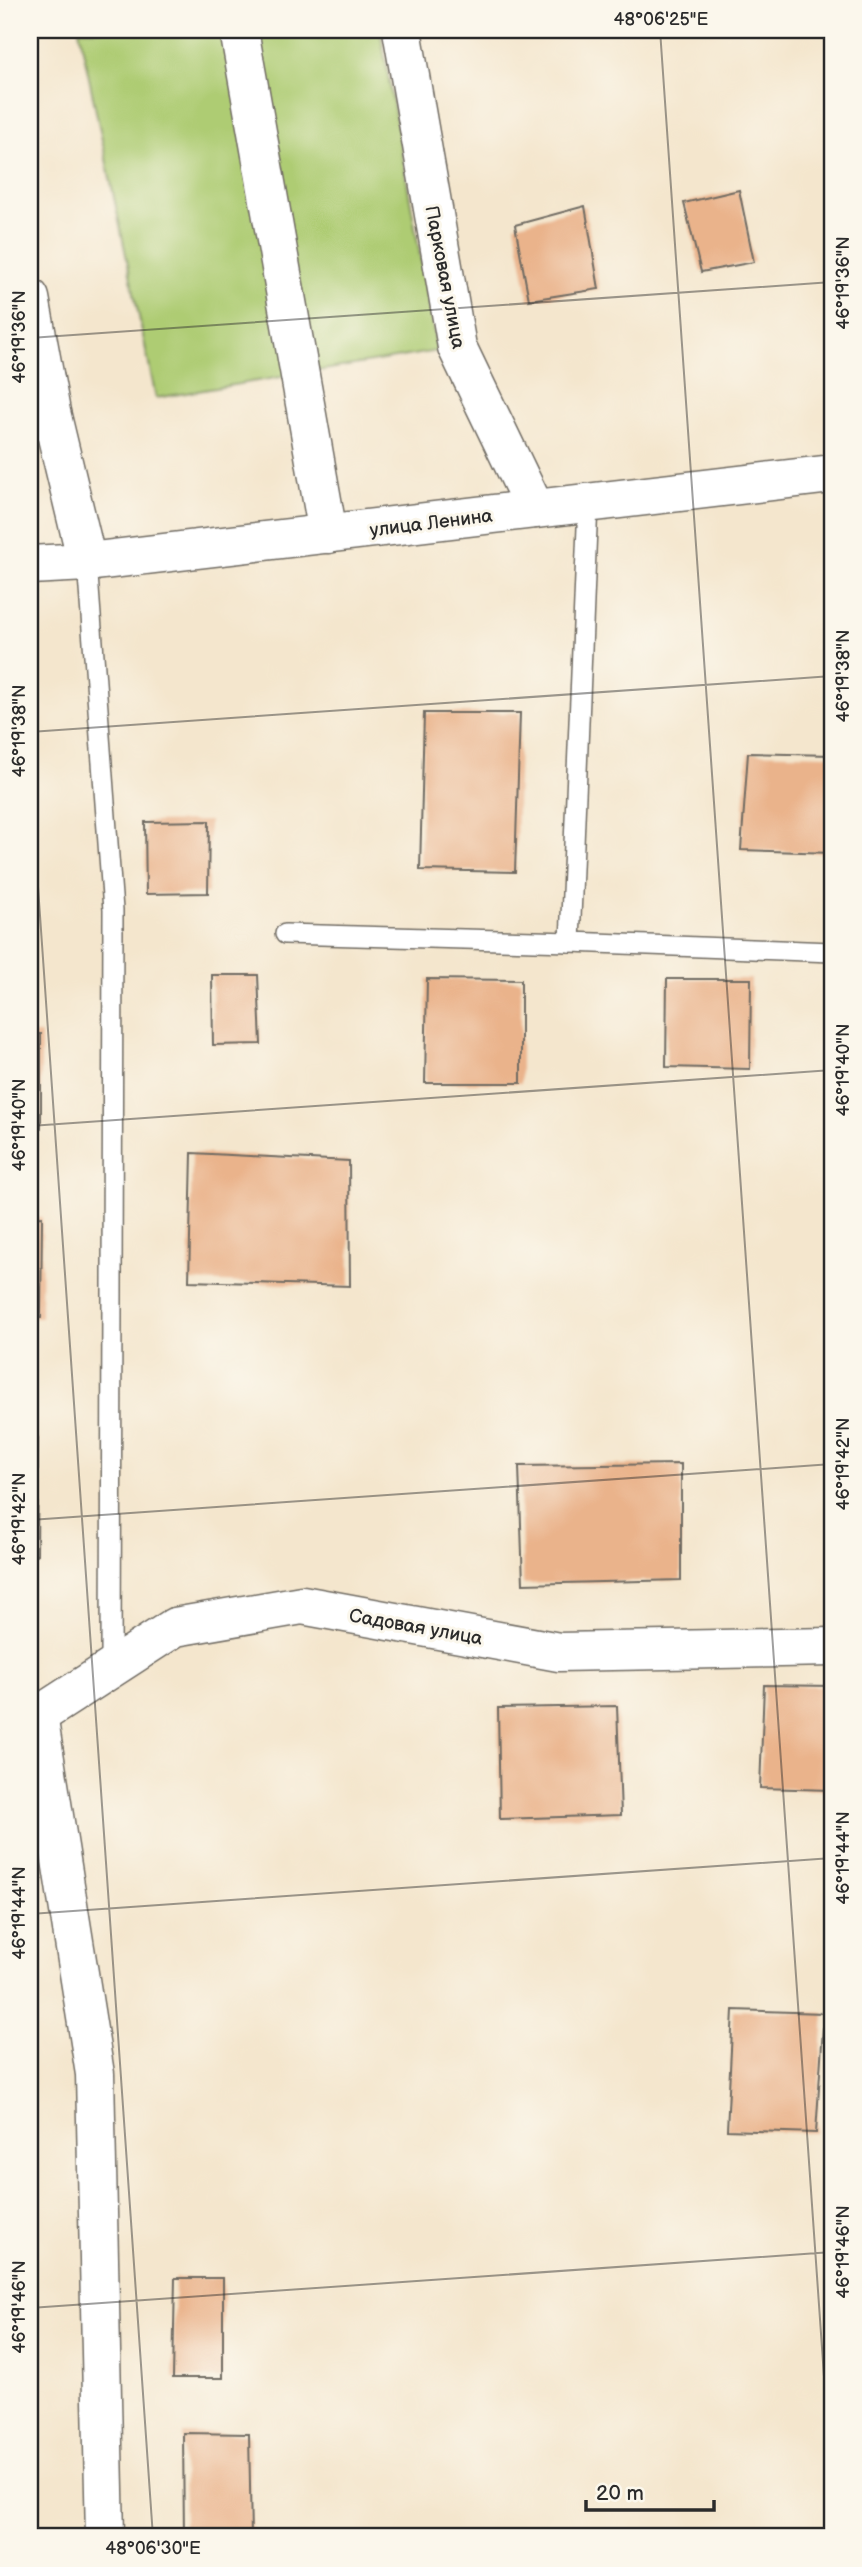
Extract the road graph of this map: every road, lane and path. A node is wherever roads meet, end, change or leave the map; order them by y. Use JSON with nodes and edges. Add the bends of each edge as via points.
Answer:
{"nodes":[{"id":1,"x":239,"y":30,"type":"edge"},
{"id":2,"x":402,"y":30,"type":"edge"},
{"id":3,"x":30,"y":298,"type":"edge"},
{"id":4,"x":832,"y":474,"type":"edge"},
{"id":5,"x":588,"y":503,"type":"junction"},
{"id":6,"x":535,"y":509,"type":"junction"},
{"id":7,"x":328,"y":534,"type":"junction"},
{"id":8,"x":87,"y":562,"type":"junction"},
{"id":9,"x":30,"y":565,"type":"edge"},
{"id":10,"x":285,"y":934,"type":"dead end"},
{"id":11,"x":570,"y":942,"type":"junction"},
{"id":12,"x":832,"y":952,"type":"edge"},
{"id":13,"x":832,"y":1647,"type":"edge"},
{"id":14,"x":111,"y":1669,"type":"junction"},
{"id":15,"x":34,"y":1718,"type":"edge"},
{"id":16,"x":106,"y":2537,"type":"edge"}],
"edges":[{"from":1,"to":7,"type":"street"},
{"from":2,"to":6,"type":"street","name":"Парковая улица","via":[[457,347]]},
{"from":3,"to":8,"type":"street","via":[[51,412]]},
{"from":4,"to":5,"type":"street","name":"улица Ленина"},
{"from":5,"to":6,"type":"street","name":"улица Ленина"},
{"from":5,"to":11,"type":"lane"},
{"from":6,"to":7,"type":"street","name":"улица Ленина"},
{"from":7,"to":8,"type":"street","name":"улица Ленина"},
{"from":8,"to":9,"type":"street","name":"улица Ленина"},
{"from":8,"to":14,"type":"lane","via":[[113,910]]},
{"from":10,"to":11,"type":"lane"},
{"from":11,"to":12,"type":"lane"},
{"from":13,"to":14,"type":"street","name":"Садовая улица","via":[[559,1652],[302,1605],[175,1626]]},
{"from":14,"to":15,"type":"street","name":"Садовая улица"},
{"from":15,"to":16,"type":"street","via":[[95,2074]]}]}
